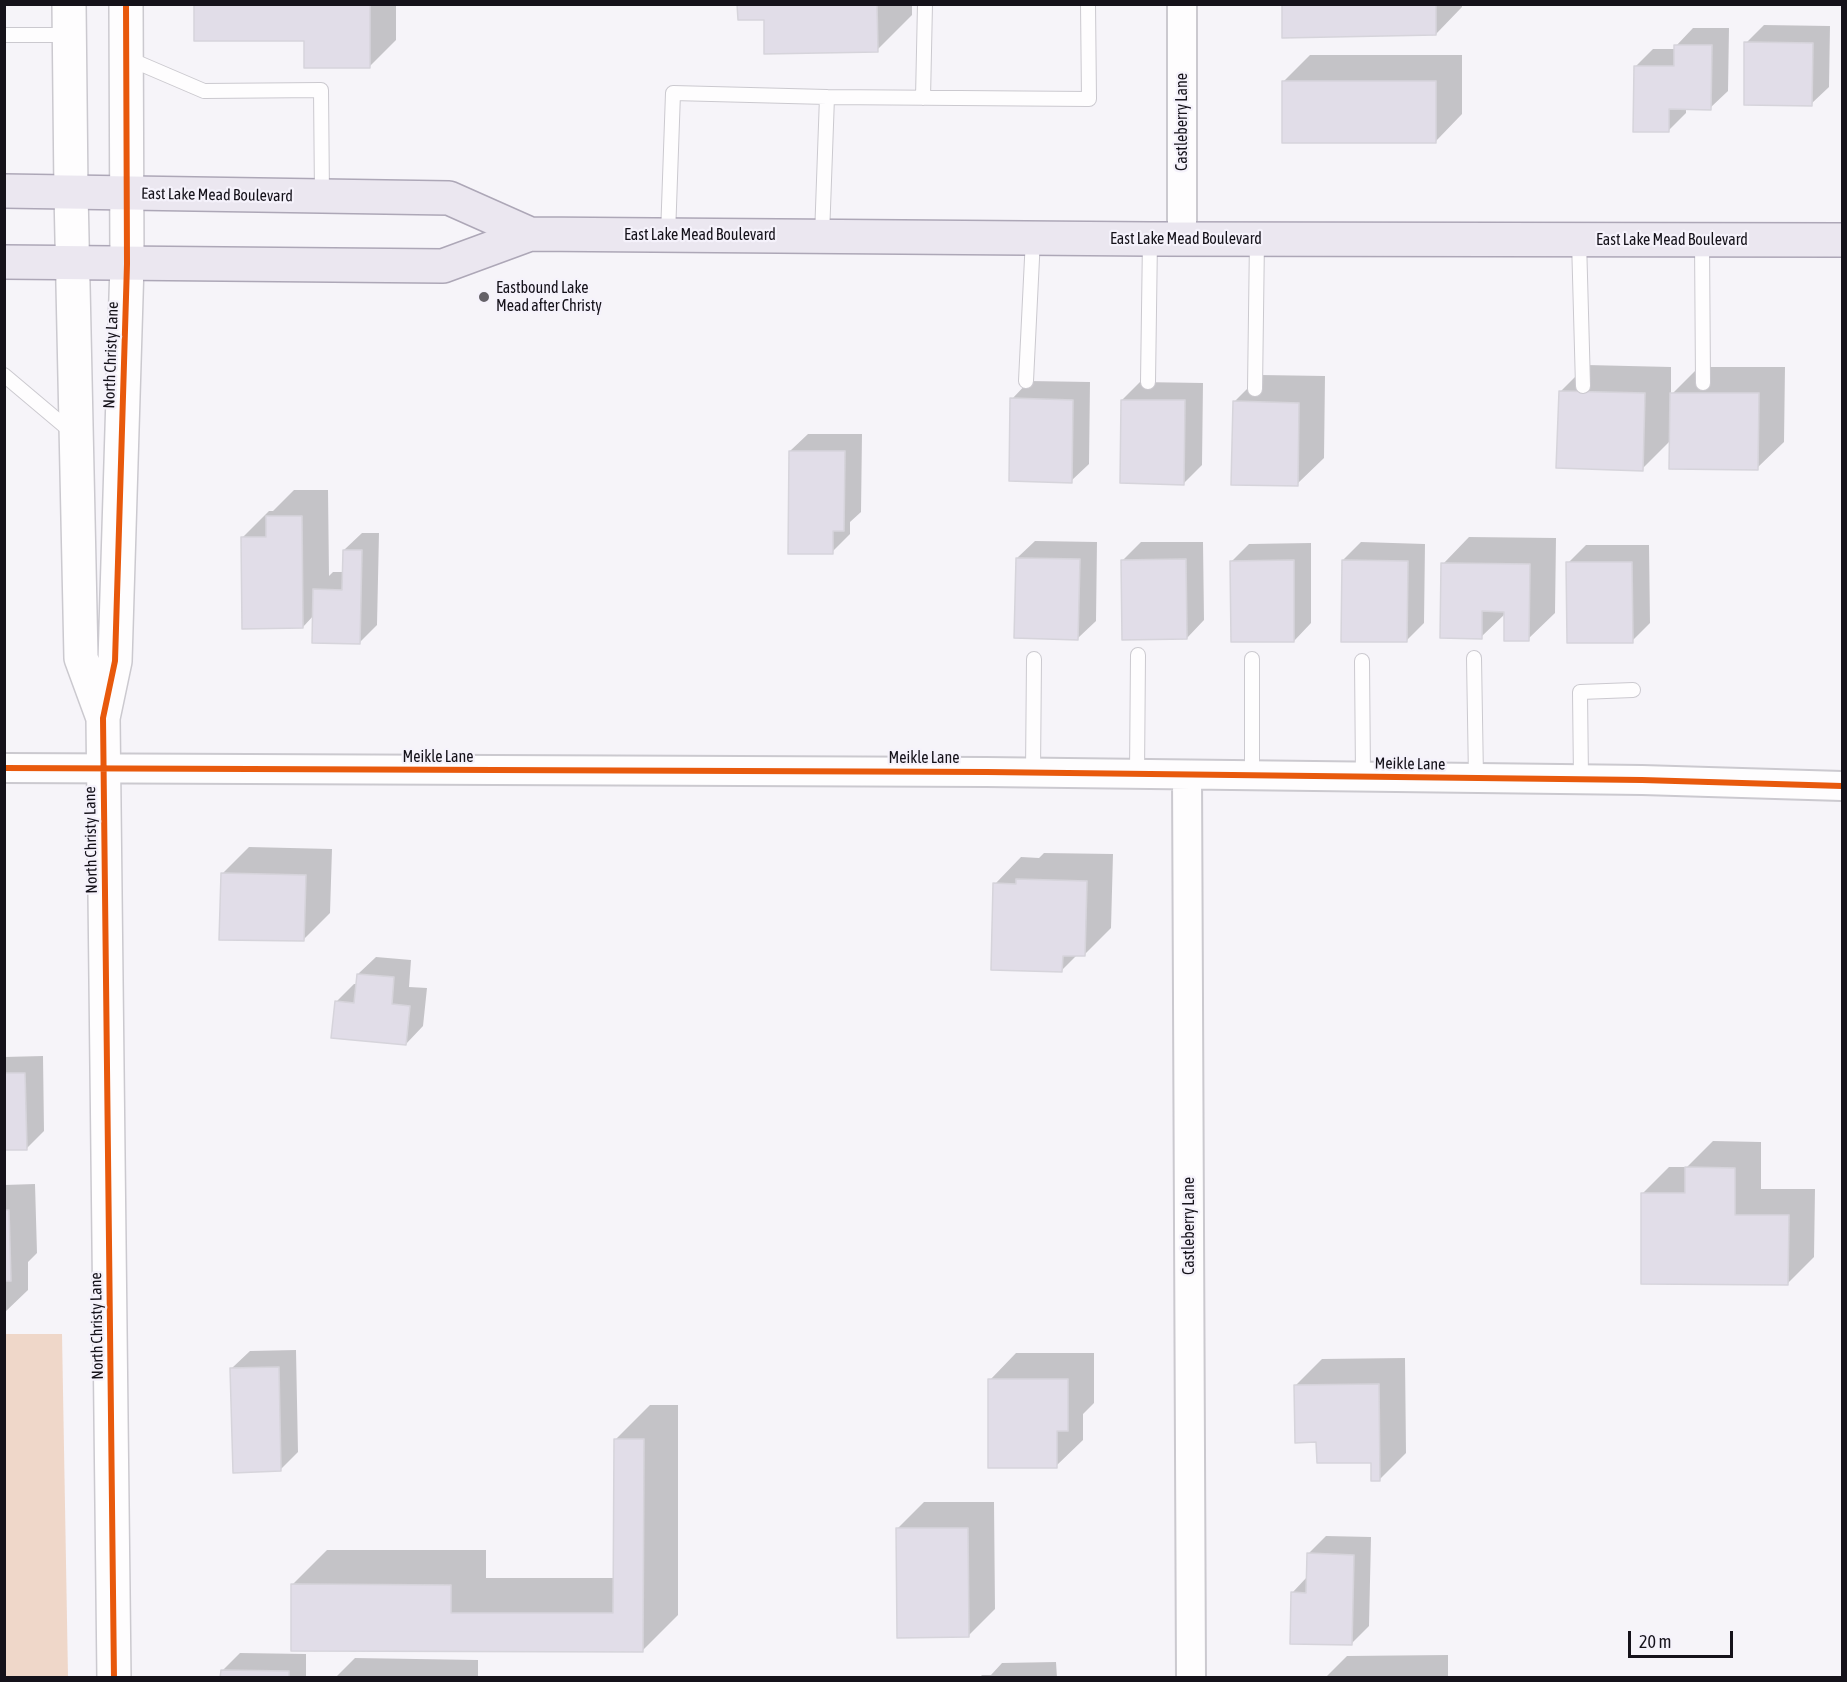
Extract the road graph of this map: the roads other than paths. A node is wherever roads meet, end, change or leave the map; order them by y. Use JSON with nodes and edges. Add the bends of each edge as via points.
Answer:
{"nodes":[{"id":1,"x":126,"y":4,"type":"edge"},
{"id":2,"x":925,"y":4,"type":"edge"},
{"id":3,"x":1089,"y":4,"type":"edge"},
{"id":4,"x":1182,"y":4,"type":"edge"},
{"id":5,"x":69,"y":20,"type":"edge"},
{"id":6,"x":4,"y":36,"type":"edge"},
{"id":7,"x":126,"y":58,"type":"junction"},
{"id":8,"x":827,"y":97,"type":"junction"},
{"id":9,"x":923,"y":98,"type":"junction"},
{"id":10,"x":4,"y":191,"type":"edge"},
{"id":11,"x":71,"y":192,"type":"junction"},
{"id":12,"x":128,"y":194,"type":"junction"},
{"id":13,"x":322,"y":196,"type":"junction"},
{"id":14,"x":530,"y":234,"type":"junction"},
{"id":15,"x":668,"y":235,"type":"junction"},
{"id":16,"x":822,"y":236,"type":"junction"},
{"id":17,"x":1033,"y":238,"type":"junction"},
{"id":18,"x":1150,"y":239,"type":"junction"},
{"id":19,"x":1182,"y":239,"type":"junction"},
{"id":20,"x":1257,"y":239,"type":"junction"},
{"id":21,"x":1580,"y":240,"type":"junction"},
{"id":22,"x":1702,"y":240,"type":"junction"},
{"id":23,"x":1842,"y":240,"type":"edge"},
{"id":24,"x":4,"y":262,"type":"edge"},
{"id":25,"x":72,"y":263,"type":"junction"},
{"id":26,"x":127,"y":264,"type":"junction"},
{"id":27,"x":4,"y":375,"type":"edge"},
{"id":28,"x":1026,"y":381,"type":"dead end"},
{"id":29,"x":1148,"y":382,"type":"dead end"},
{"id":30,"x":1703,"y":383,"type":"dead end"},
{"id":31,"x":1583,"y":386,"type":"dead end"},
{"id":32,"x":1255,"y":389,"type":"dead end"},
{"id":33,"x":76,"y":436,"type":"junction"},
{"id":34,"x":1138,"y":656,"type":"dead end"},
{"id":35,"x":1474,"y":658,"type":"dead end"},
{"id":36,"x":1034,"y":659,"type":"dead end"},
{"id":37,"x":1252,"y":659,"type":"dead end"},
{"id":38,"x":1362,"y":661,"type":"dead end"},
{"id":39,"x":1633,"y":690,"type":"dead end"},
{"id":40,"x":103,"y":718,"type":"junction"},
{"id":41,"x":4,"y":768,"type":"edge"},
{"id":42,"x":103,"y":770,"type":"junction"},
{"id":43,"x":1033,"y":772,"type":"junction"},
{"id":44,"x":1137,"y":774,"type":"junction"},
{"id":45,"x":1187,"y":775,"type":"junction"},
{"id":46,"x":1252,"y":775,"type":"junction"},
{"id":47,"x":1363,"y":776,"type":"junction"},
{"id":48,"x":1476,"y":778,"type":"junction"},
{"id":49,"x":1581,"y":779,"type":"junction"},
{"id":50,"x":1842,"y":786,"type":"edge"},
{"id":51,"x":114,"y":1677,"type":"edge"},
{"id":52,"x":1191,"y":1677,"type":"edge"}],
"edges":[{"from":1,"to":7,"type":"street","name":"North Christy Lane"},
{"from":2,"to":9,"type":"lane"},
{"from":3,"to":9,"type":"lane","via":[[1089,99]]},
{"from":4,"to":19,"type":"street","name":"Castleberry Lane"},
{"from":5,"to":6,"type":"lane"},
{"from":5,"to":11,"type":"street","name":"North Christy Lane"},
{"from":7,"to":12,"type":"street","name":"North Christy Lane"},
{"from":7,"to":13,"type":"lane","via":[[204,91],[321,90]]},
{"from":8,"to":9,"type":"lane"},
{"from":8,"to":15,"type":"lane","via":[[673,93]]},
{"from":8,"to":16,"type":"lane"},
{"from":10,"to":11,"type":"main road","name":"East Lake Mead Boulevard"},
{"from":11,"to":12,"type":"main road","name":"East Lake Mead Boulevard"},
{"from":11,"to":25,"type":"street","name":"North Christy Lane"},
{"from":12,"to":13,"type":"main road","name":"East Lake Mead Boulevard"},
{"from":12,"to":26,"type":"street","name":"North Christy Lane"},
{"from":13,"to":14,"type":"main road","name":"East Lake Mead Boulevard","via":[[449,198]]},
{"from":14,"to":15,"type":"main road","name":"East Lake Mead Boulevard"},
{"from":14,"to":26,"type":"main road","name":"East Lake Mead Boulevard","via":[[443,266]]},
{"from":15,"to":16,"type":"main road","name":"East Lake Mead Boulevard"},
{"from":16,"to":17,"type":"main road","name":"East Lake Mead Boulevard"},
{"from":17,"to":18,"type":"main road","name":"East Lake Mead Boulevard"},
{"from":17,"to":28,"type":"lane"},
{"from":18,"to":19,"type":"main road","name":"East Lake Mead Boulevard"},
{"from":18,"to":29,"type":"lane"},
{"from":19,"to":20,"type":"main road","name":"East Lake Mead Boulevard"},
{"from":20,"to":21,"type":"main road","name":"East Lake Mead Boulevard"},
{"from":20,"to":32,"type":"lane"},
{"from":21,"to":22,"type":"main road","name":"East Lake Mead Boulevard"},
{"from":21,"to":31,"type":"lane"},
{"from":22,"to":23,"type":"main road","name":"East Lake Mead Boulevard"},
{"from":22,"to":30,"type":"lane"},
{"from":24,"to":25,"type":"main road","name":"East Lake Mead Boulevard"},
{"from":25,"to":26,"type":"main road","name":"East Lake Mead Boulevard"},
{"from":25,"to":33,"type":"street","name":"North Christy Lane"},
{"from":26,"to":40,"type":"street","name":"North Christy Lane","via":[[115,661]]},
{"from":27,"to":33,"type":"lane"},
{"from":33,"to":40,"type":"street","name":"North Christy Lane","via":[[81,658]]},
{"from":34,"to":44,"type":"lane"},
{"from":35,"to":48,"type":"lane"},
{"from":36,"to":43,"type":"lane"},
{"from":37,"to":46,"type":"lane"},
{"from":38,"to":47,"type":"lane"},
{"from":39,"to":49,"type":"lane","via":[[1580,692]]},
{"from":40,"to":42,"type":"street","name":"North Christy Lane"},
{"from":41,"to":42,"type":"street","name":"Meikle Lane"},
{"from":42,"to":43,"type":"street","name":"Meikle Lane"},
{"from":42,"to":51,"type":"street","name":"North Christy Lane"},
{"from":43,"to":44,"type":"street","name":"Meikle Lane"},
{"from":44,"to":45,"type":"street","name":"Meikle Lane"},
{"from":45,"to":46,"type":"street","name":"Meikle Lane"},
{"from":45,"to":52,"type":"street","name":"Castleberry Lane"},
{"from":46,"to":47,"type":"street","name":"Meikle Lane"},
{"from":47,"to":48,"type":"street","name":"Meikle Lane"},
{"from":48,"to":49,"type":"street","name":"Meikle Lane"},
{"from":49,"to":50,"type":"street","name":"Meikle Lane"}]}
